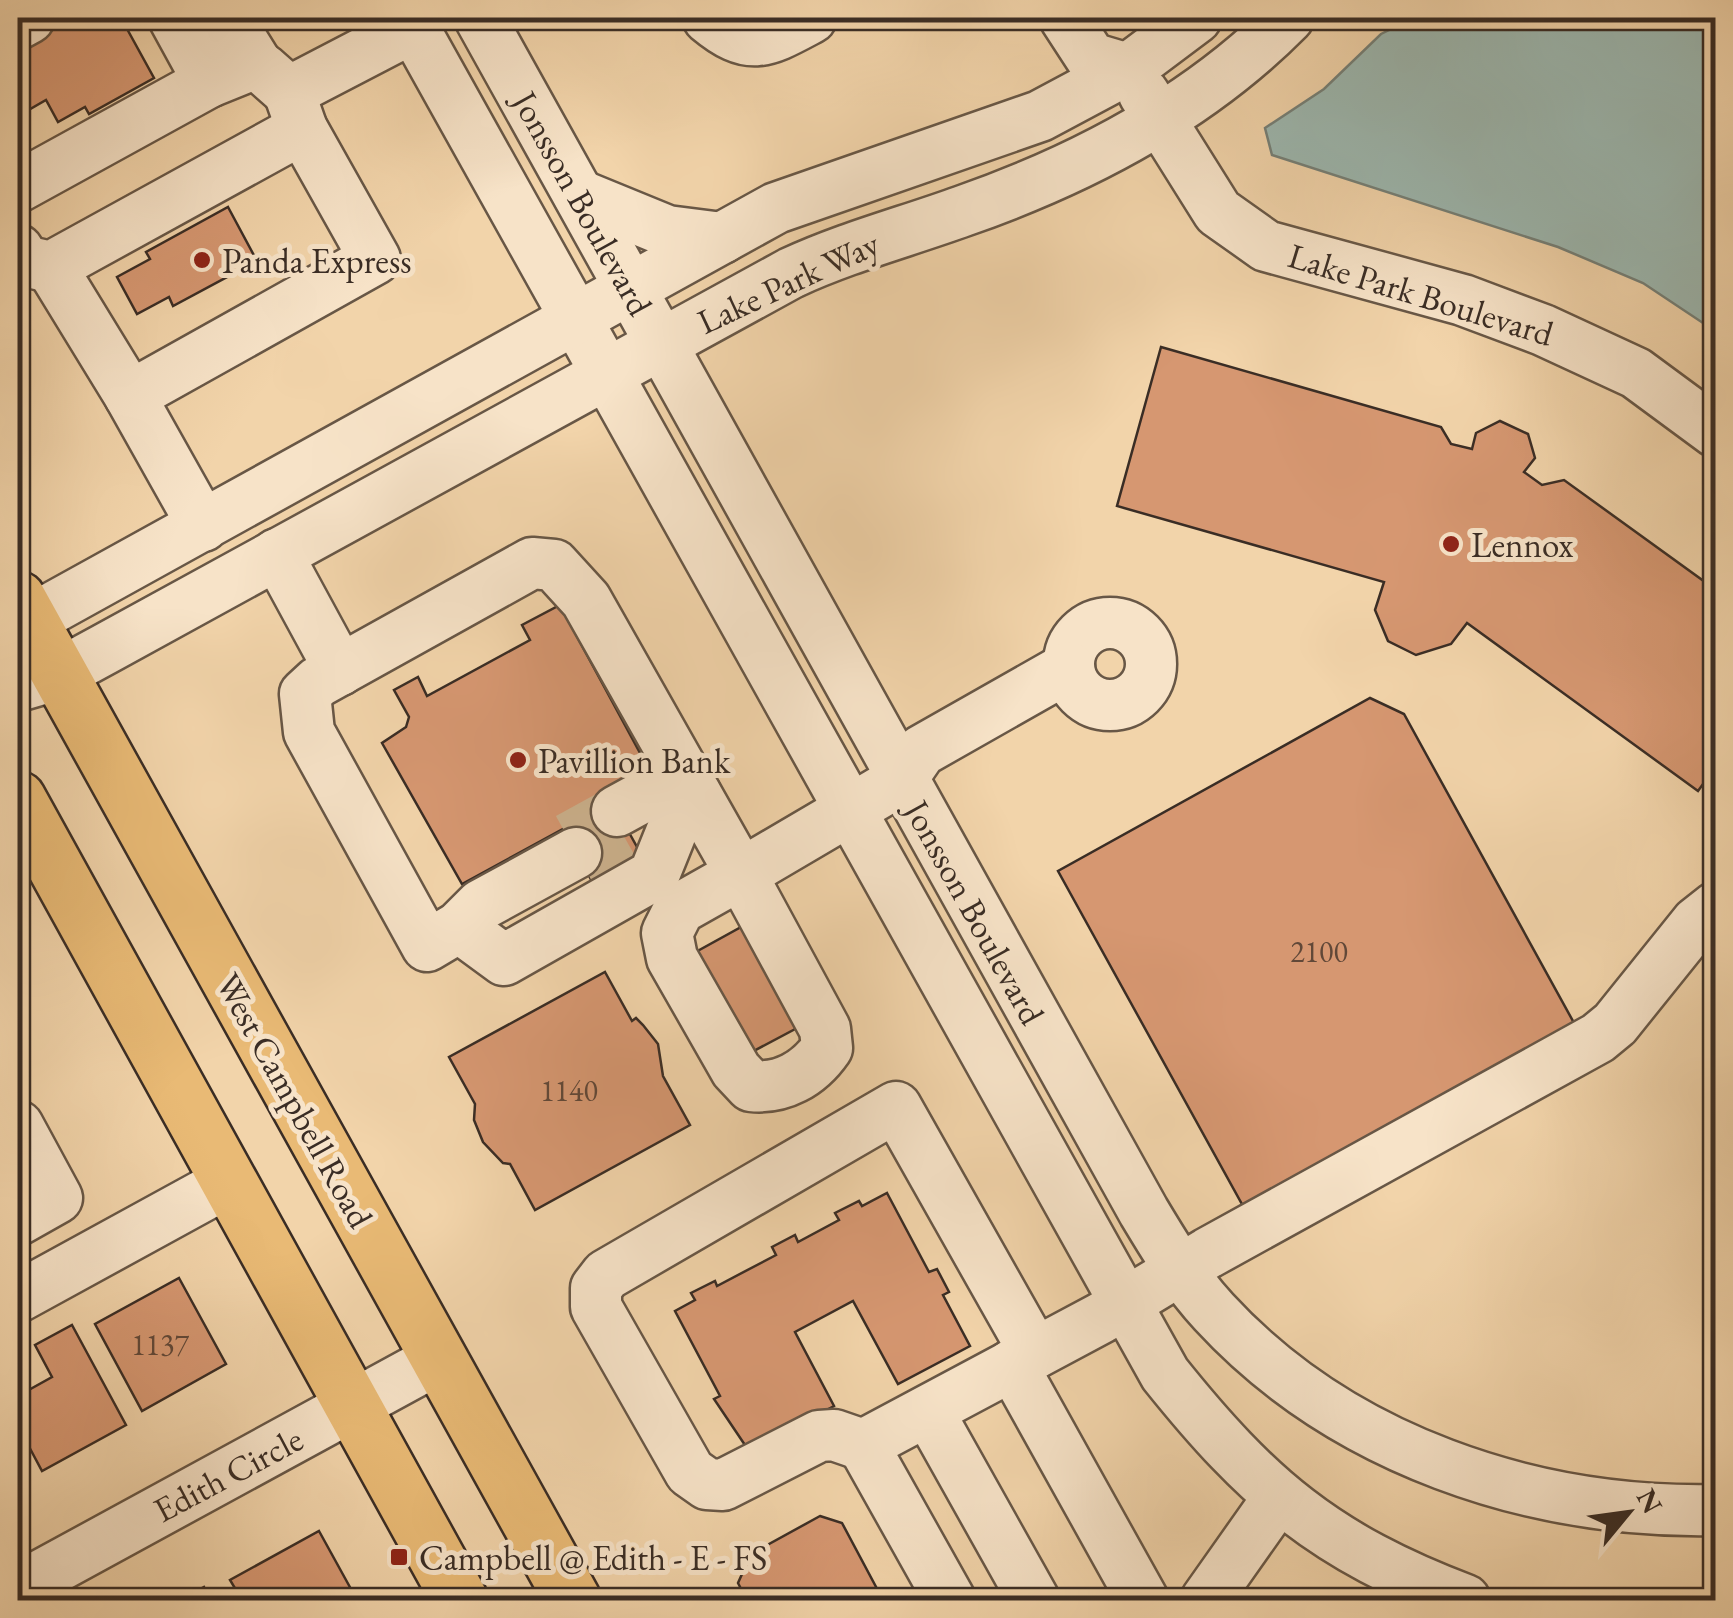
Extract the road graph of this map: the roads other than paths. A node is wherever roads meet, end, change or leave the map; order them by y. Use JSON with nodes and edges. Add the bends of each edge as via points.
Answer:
{"nodes":[{"id":1,"x":29,"y":18,"type":"edge"},
{"id":2,"x":174,"y":18,"type":"edge"},
{"id":3,"x":228,"y":18,"type":"edge"},
{"id":4,"x":480,"y":18,"type":"edge"},
{"id":5,"x":811,"y":18,"type":"edge"},
{"id":6,"x":1065,"y":18,"type":"edge"},
{"id":7,"x":1130,"y":18,"type":"edge"},
{"id":8,"x":1196,"y":18,"type":"edge"},
{"id":9,"x":1288,"y":18,"type":"edge"},
{"id":10,"x":411,"y":22,"type":"edge"},
{"id":11,"x":18,"y":24,"type":"edge"},
{"id":12,"x":725,"y":29,"type":"edge"},
{"id":13,"x":1128,"y":69,"type":"junction"},
{"id":14,"x":208,"y":82,"type":"junction"},
{"id":15,"x":282,"y":94,"type":"junction"},
{"id":16,"x":1160,"y":121,"type":"junction"},
{"id":17,"x":18,"y":187,"type":"edge"},
{"id":18,"x":579,"y":195,"type":"junction"},
{"id":19,"x":722,"y":238,"type":"junction"},
{"id":20,"x":34,"y":258,"type":"edge"},
{"id":21,"x":631,"y":290,"type":"junction"},
{"id":22,"x":577,"y":320,"type":"junction"},
{"id":23,"x":661,"y":343,"type":"junction"},
{"id":24,"x":606,"y":374,"type":"junction"},
{"id":25,"x":130,"y":396,"type":"junction"},
{"id":26,"x":1716,"y":432,"type":"edge"},
{"id":27,"x":203,"y":526,"type":"junction"},
{"id":28,"x":277,"y":554,"type":"junction"},
{"id":29,"x":22,"y":615,"type":"edge"},
{"id":30,"x":340,"y":670,"type":"junction"},
{"id":31,"x":38,"y":680,"type":"edge"},
{"id":32,"x":1081,"y":684,"type":"dead end"},
{"id":33,"x":902,"y":780,"type":"junction"},
{"id":34,"x":18,"y":799,"type":"edge"},
{"id":35,"x":690,"y":799,"type":"junction"},
{"id":36,"x":850,"y":811,"type":"junction"},
{"id":37,"x":625,"y":826,"type":"tunnel mouth"},
{"id":38,"x":576,"y":853,"type":"tunnel mouth"},
{"id":39,"x":1716,"y":906,"type":"edge"},
{"id":40,"x":460,"y":928,"type":"junction"},
{"id":41,"x":18,"y":1126,"type":"edge"},
{"id":42,"x":228,"y":1182,"type":"junction"},
{"id":43,"x":18,"y":1220,"type":"edge"},
{"id":44,"x":1180,"y":1271,"type":"junction"},
{"id":45,"x":18,"y":1297,"type":"edge"},
{"id":46,"x":1124,"y":1305,"type":"junction"},
{"id":47,"x":438,"y":1359,"type":"junction"},
{"id":48,"x":1024,"y":1359,"type":"junction"},
{"id":49,"x":353,"y":1406,"type":"junction"},
{"id":50,"x":928,"y":1412,"type":"junction"},
{"id":51,"x":863,"y":1444,"type":"junction"},
{"id":52,"x":1278,"y":1498,"type":"junction"},
{"id":53,"x":1716,"y":1510,"type":"edge"},
{"id":54,"x":18,"y":1588,"type":"edge"},
{"id":55,"x":460,"y":1600,"type":"edge"},
{"id":56,"x":573,"y":1600,"type":"edge"},
{"id":57,"x":950,"y":1600,"type":"edge"},
{"id":58,"x":1034,"y":1600,"type":"edge"},
{"id":59,"x":1142,"y":1600,"type":"edge"},
{"id":60,"x":1206,"y":1600,"type":"edge"},
{"id":61,"x":1466,"y":1600,"type":"edge"}],
"edges":[{"from":1,"to":11,"type":"street"},
{"from":2,"to":14,"type":"street"},
{"from":3,"to":15,"type":"street"},
{"from":4,"to":18,"type":"street","name":"Jonsson Boulevard"},
{"from":5,"to":12,"type":"street","via":[[758,42]]},
{"from":6,"to":13,"type":"street","via":[[1091,58]]},
{"from":7,"to":13,"type":"street","via":[[1138,29]]},
{"from":8,"to":13,"type":"street","name":"Lake Park Way"},
{"from":9,"to":16,"type":"street","name":"Lake Park Way","via":[[1248,58]]},
{"from":10,"to":15,"type":"street"},
{"from":10,"to":22,"type":"street","name":"Jonsson Boulevard"},
{"from":13,"to":16,"type":"street","name":"Lake Park Boulevard"},
{"from":13,"to":19,"type":"street","name":"Lake Park Way","via":[[1040,116],[776,208]]},
{"from":14,"to":15,"type":"street"},
{"from":14,"to":17,"type":"street"},
{"from":15,"to":20,"type":"street"},
{"from":15,"to":25,"type":"street","via":[[375,259]]},
{"from":16,"to":23,"type":"street","name":"Lake Park Way","via":[[1053,176],[842,249]]},
{"from":16,"to":26,"type":"street","name":"Lake Park Boulevard","via":[[1218,212],[1266,246],[1462,300],[1543,330],[1636,372]]},
{"from":18,"to":19,"type":"street","via":[[668,231]]},
{"from":18,"to":21,"type":"street","name":"Jonsson Boulevard"},
{"from":19,"to":21,"type":"street","name":"Lake Park Way"},
{"from":20,"to":25,"type":"street"},
{"from":21,"to":22,"type":"street","name":"Lake Park Way"},
{"from":21,"to":23,"type":"street","name":"Jonsson Boulevard"},
{"from":22,"to":24,"type":"street","name":"Jonsson Boulevard"},
{"from":22,"to":27,"type":"street","name":"Lake Park Way"},
{"from":23,"to":24,"type":"street","name":"Lake Park Way"},
{"from":23,"to":33,"type":"street","name":"Jonsson Boulevard"},
{"from":24,"to":28,"type":"street","name":"Lake Park Way"},
{"from":24,"to":36,"type":"street","name":"Jonsson Boulevard"},
{"from":25,"to":27,"type":"street"},
{"from":27,"to":29,"type":"street","name":"Lake Park Way"},
{"from":28,"to":30,"type":"street"},
{"from":28,"to":31,"type":"street","name":"Lake Park Way"},
{"from":29,"to":31,"type":"main road","name":"West Campbell Road"},
{"from":30,"to":35,"type":"street","via":[[532,564],[554,565],[586,600]]},
{"from":30,"to":40,"type":"street","via":[[305,694],[309,732],[427,946]]},
{"from":31,"to":47,"type":"main road","name":"West Campbell Road"},
{"from":32,"to":33,"type":"street","via":[[1045,717],[936,781]]},
{"from":33,"to":36,"type":"street"},
{"from":33,"to":44,"type":"street","name":"Jonsson Boulevard"},
{"from":34,"to":42,"type":"main road"},
{"from":35,"to":36,"type":"street","via":[[741,874]]},
{"from":35,"to":37,"type":"street","via":[[650,792]]},
{"from":35,"to":40,"type":"street","via":[[654,876],[504,960]]},
{"from":36,"to":46,"type":"street","name":"Jonsson Boulevard"},
{"from":38,"to":40,"type":"street","via":[[472,890]]},
{"from":39,"to":44,"type":"street","via":[[1598,1038]]},
{"from":41,"to":43,"type":"street","via":[[57,1198]]},
{"from":42,"to":45,"type":"street"},
{"from":42,"to":49,"type":"main road"},
{"from":44,"to":46,"type":"street"},
{"from":44,"to":53,"type":"street","name":"Jonsson Boulevard","via":[[1271,1364],[1402,1448],[1524,1492],[1590,1506]]},
{"from":46,"to":48,"type":"street"},
{"from":46,"to":52,"type":"street","name":"Jonsson Boulevard","via":[[1176,1388]]},
{"from":47,"to":49,"type":"street","name":"Edith Circle"},
{"from":47,"to":56,"type":"main road","name":"West Campbell Road"},
{"from":48,"to":50,"type":"street"},
{"from":48,"to":51,"type":"street","via":[[896,1107],[606,1275],[596,1288],[596,1307],[690,1472],[706,1484],[723,1485],[819,1436]]},
{"from":48,"to":59,"type":"street"},
{"from":49,"to":54,"type":"street","name":"Edith Circle"},
{"from":49,"to":55,"type":"main road"},
{"from":50,"to":51,"type":"street"},
{"from":50,"to":58,"type":"street"},
{"from":51,"to":57,"type":"street"},
{"from":52,"to":60,"type":"street"},
{"from":52,"to":61,"type":"street","name":"Jonsson Boulevard","via":[[1370,1560]]}]}
